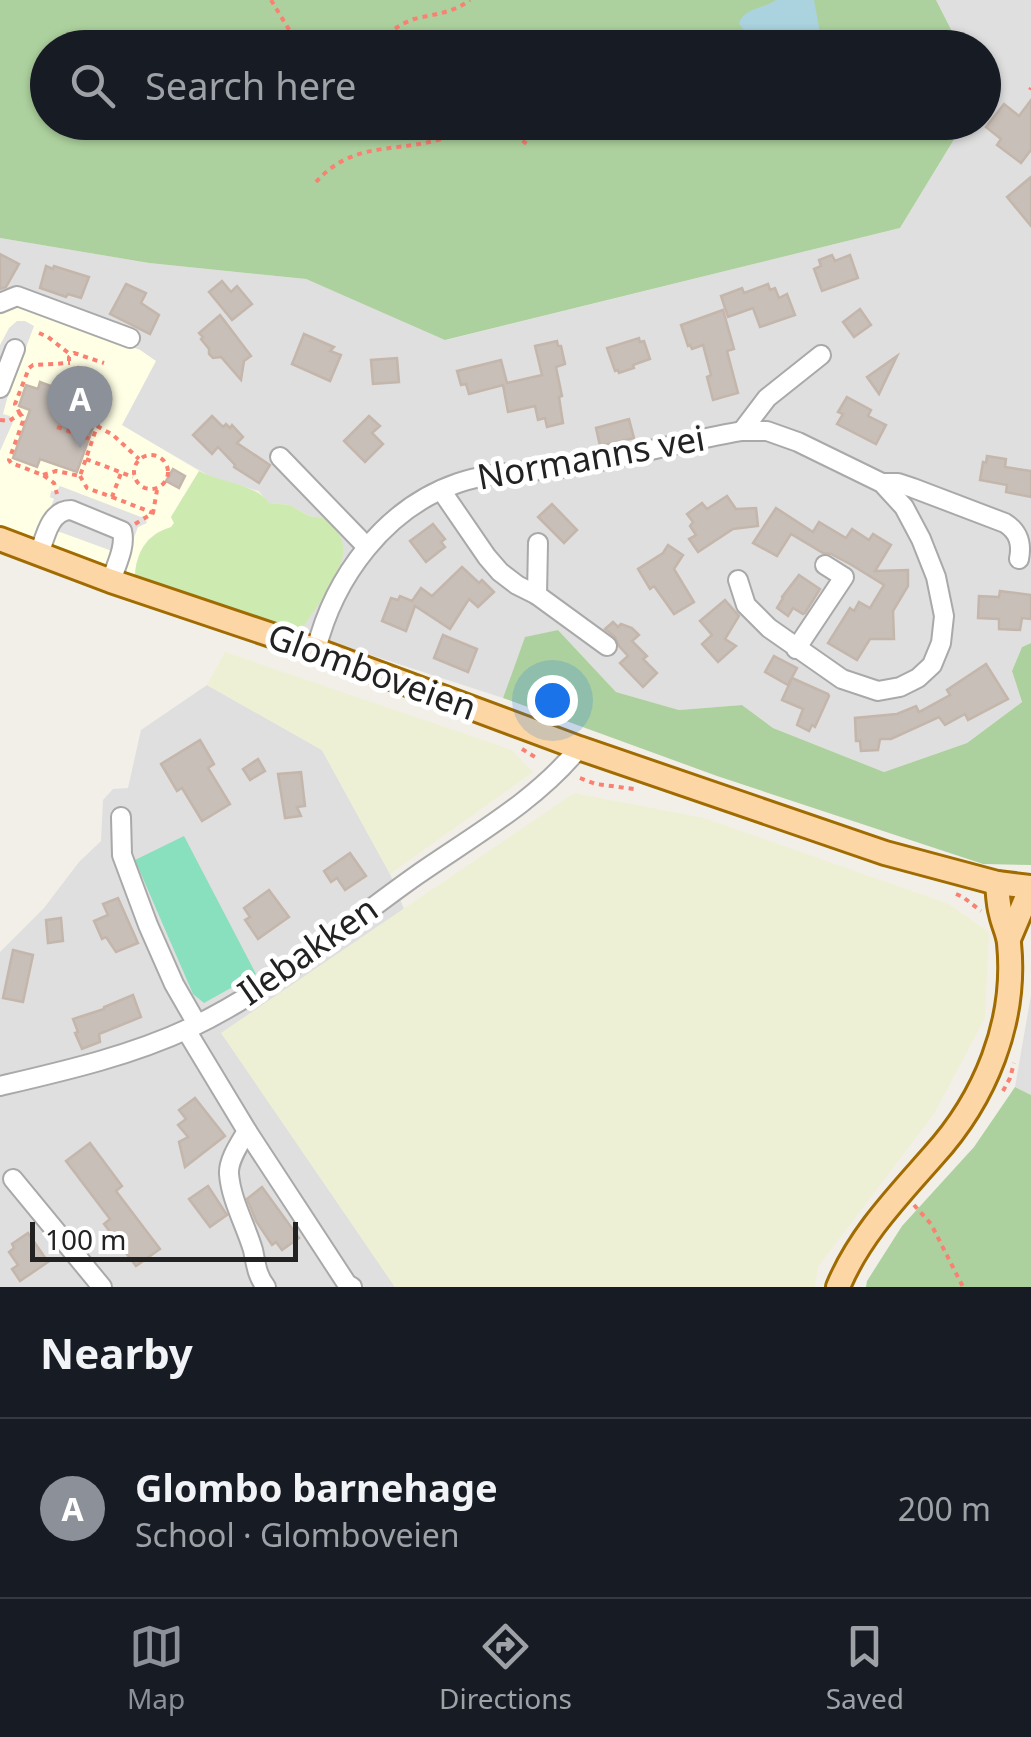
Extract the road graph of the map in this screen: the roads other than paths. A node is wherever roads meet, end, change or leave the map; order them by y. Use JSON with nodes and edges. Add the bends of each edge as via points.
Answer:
{"nodes":[{"id":1,"x":0,"y":303,"type":"edge"},
{"id":2,"x":130,"y":338,"type":"dead end"},
{"id":3,"x":15,"y":350,"type":"dead end"},
{"id":4,"x":822,"y":355,"type":"dead end"},
{"id":5,"x":0,"y":388,"type":"edge"},
{"id":6,"x":742,"y":431,"type":"junction"},
{"id":7,"x":280,"y":458,"type":"dead end"},
{"id":8,"x":882,"y":483,"type":"junction"},
{"id":9,"x":440,"y":490,"type":"junction"},
{"id":10,"x":0,"y":539,"type":"edge"},
{"id":11,"x":538,"y":542,"type":"dead end"},
{"id":12,"x":367,"y":547,"type":"junction"},
{"id":13,"x":39,"y":555,"type":"junction"},
{"id":14,"x":1019,"y":560,"type":"dead end"},
{"id":15,"x":825,"y":565,"type":"dead end"},
{"id":16,"x":738,"y":580,"type":"dead end"},
{"id":17,"x":111,"y":581,"type":"junction"},
{"id":18,"x":537,"y":594,"type":"junction"},
{"id":19,"x":607,"y":646,"type":"dead end"},
{"id":20,"x":796,"y":649,"type":"junction"},
{"id":21,"x":316,"y":650,"type":"junction"},
{"id":22,"x":579,"y":748,"type":"junction"},
{"id":23,"x":121,"y":817,"type":"dead end"},
{"id":24,"x":997,"y":883,"type":"junction"},
{"id":25,"x":1031,"y":887,"type":"edge"},
{"id":26,"x":1009,"y":939,"type":"junction"},
{"id":27,"x":192,"y":1027,"type":"junction"},
{"id":28,"x":0,"y":1086,"type":"edge"},
{"id":29,"x":247,"y":1131,"type":"junction"},
{"id":30,"x":13,"y":1179,"type":"dead end"},
{"id":31,"x":349,"y":1286,"type":"edge"},
{"id":32,"x":102,"y":1287,"type":"edge"},
{"id":33,"x":266,"y":1287,"type":"edge"},
{"id":34,"x":838,"y":1287,"type":"edge"}],
"edges":[{"from":1,"to":2,"type":"street","via":[[17,296]]},
{"from":3,"to":5,"type":"street"},
{"from":4,"to":6,"type":"street","name":"Normanns vei","via":[[767,398]]},
{"from":6,"to":8,"type":"street","name":"Normanns vei","via":[[798,442]]},
{"from":6,"to":9,"type":"street","name":"Normanns vei"},
{"from":7,"to":12,"type":"street"},
{"from":8,"to":14,"type":"street","name":"Normanns vei","via":[[914,488],[1005,523],[1019,540]]},
{"from":8,"to":20,"type":"street","name":"Normanns vei","via":[[904,507],[936,577],[944,616],[932,665],[900,687],[878,691],[842,680]]},
{"from":9,"to":12,"type":"street","name":"Normanns vei","via":[[400,514]]},
{"from":9,"to":18,"type":"street","name":"Normanns vei","via":[[486,557]]},
{"from":10,"to":13,"type":"main road","name":"Glomboveien"},
{"from":11,"to":18,"type":"street"},
{"from":12,"to":21,"type":"street","name":"Normanns vei","via":[[324,618]]},
{"from":13,"to":17,"type":"main road","name":"Glomboveien"},
{"from":13,"to":17,"type":"street","via":[[58,513],[72,510],[122,531]]},
{"from":15,"to":20,"type":"street","via":[[844,577]]},
{"from":16,"to":20,"type":"street","name":"Normanns vei","via":[[746,605]]},
{"from":17,"to":21,"type":"main road","name":"Glomboveien"},
{"from":18,"to":19,"type":"street","name":"Normanns vei"},
{"from":21,"to":22,"type":"main road","name":"Glomboveien"},
{"from":22,"to":24,"type":"main road","name":"Glomboveien","via":[[885,853]]},
{"from":22,"to":27,"type":"street","name":"Ilebakken","via":[[536,792],[260,988]]},
{"from":23,"to":27,"type":"street","via":[[122,855]]},
{"from":24,"to":25,"type":"main road","name":"Glomboveien"},
{"from":24,"to":26,"type":"main road"},
{"from":25,"to":26,"type":"main road"},
{"from":26,"to":34,"type":"main road","via":[[1006,1006],[990,1070],[961,1122],[864,1239]]},
{"from":27,"to":28,"type":"street","name":"Ilebakken","via":[[96,1062]]},
{"from":27,"to":29,"type":"street"},
{"from":29,"to":31,"type":"street"},
{"from":29,"to":33,"type":"street","via":[[228,1171]]},
{"from":30,"to":32,"type":"street"}]}
